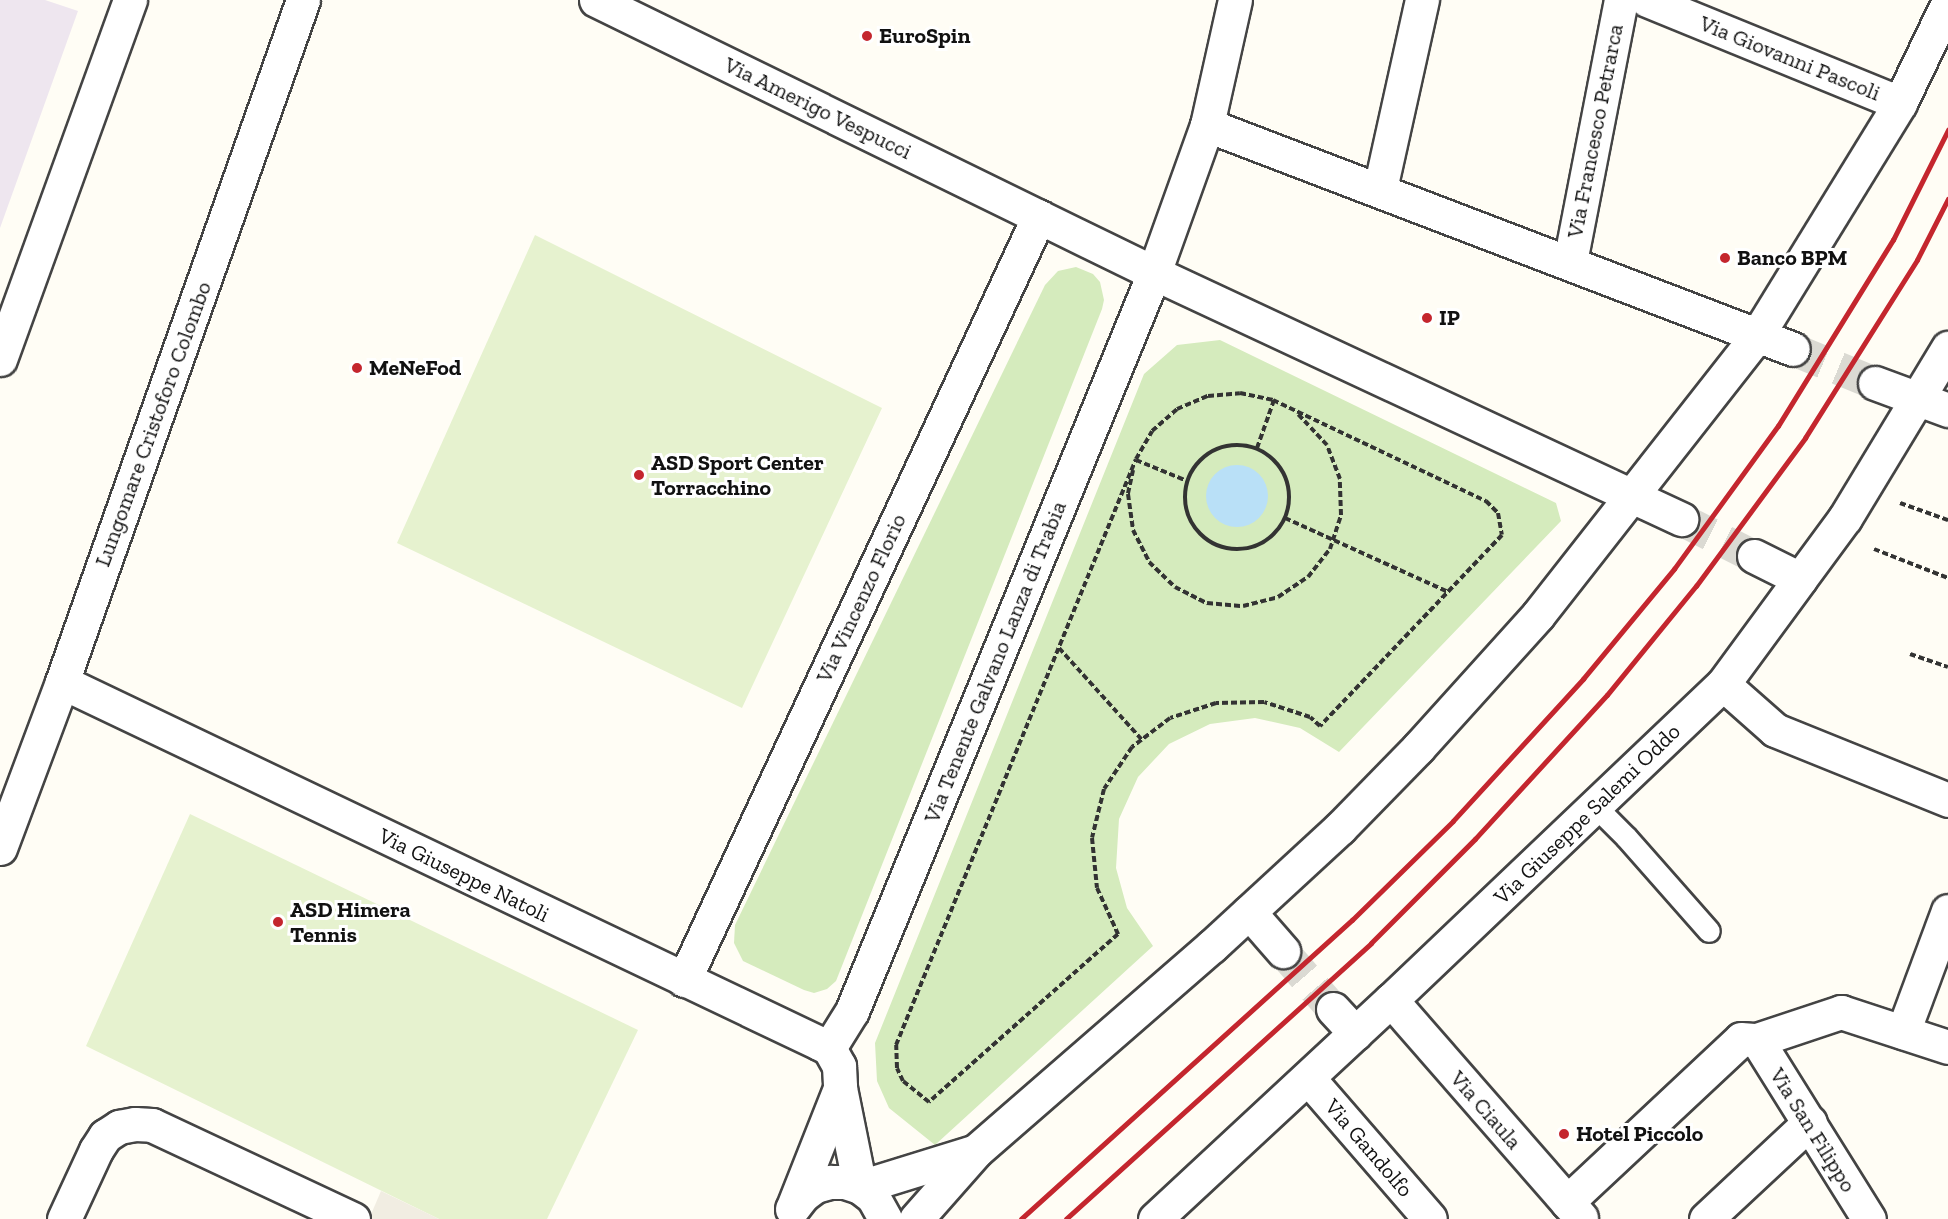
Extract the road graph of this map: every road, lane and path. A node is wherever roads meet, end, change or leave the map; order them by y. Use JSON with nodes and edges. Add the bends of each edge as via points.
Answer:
{"nodes":[{"id":1,"x":130,"y":0,"type":"edge"},
{"id":2,"x":303,"y":0,"type":"edge"},
{"id":3,"x":596,"y":0,"type":"edge"},
{"id":4,"x":1235,"y":0,"type":"edge"},
{"id":5,"x":1422,"y":0,"type":"edge"},
{"id":6,"x":1621,"y":0,"type":"edge"},
{"id":7,"x":1647,"y":0,"type":"edge"},
{"id":8,"x":1948,"y":3,"type":"edge"},
{"id":9,"x":1900,"y":103,"type":"junction"},
{"id":10,"x":1206,"y":125,"type":"junction"},
{"id":11,"x":1380,"y":189,"type":"junction"},
{"id":12,"x":1039,"y":216,"type":"junction"},
{"id":13,"x":1570,"y":262,"type":"junction"},
{"id":14,"x":1154,"y":273,"type":"junction"},
{"id":15,"x":1758,"y":334,"type":"junction"},
{"id":16,"x":1948,"y":348,"type":"edge"},
{"id":17,"x":1793,"y":350,"type":"tunnel mouth"},
{"id":18,"x":0,"y":359,"type":"edge"},
{"id":19,"x":1875,"y":383,"type":"tunnel mouth"},
{"id":20,"x":1273,"y":399,"type":"junction"},
{"id":21,"x":1933,"y":405,"type":"edge"},
{"id":22,"x":1257,"y":448,"type":"junction"},
{"id":23,"x":1136,"y":459,"type":"junction"},
{"id":24,"x":1187,"y":481,"type":"junction"},
{"id":25,"x":1864,"y":486,"type":"junction"},
{"id":26,"x":1631,"y":494,"type":"junction"},
{"id":27,"x":1285,"y":518,"type":"junction"},
{"id":28,"x":1681,"y":519,"type":"tunnel mouth"},
{"id":29,"x":1948,"y":520,"type":"edge"},
{"id":30,"x":1835,"y":531,"type":"junction"},
{"id":31,"x":1334,"y":539,"type":"junction"},
{"id":32,"x":1754,"y":556,"type":"tunnel mouth"},
{"id":33,"x":1948,"y":578,"type":"edge"},
{"id":34,"x":1800,"y":579,"type":"junction"},
{"id":35,"x":1448,"y":592,"type":"junction"},
{"id":36,"x":1059,"y":648,"type":"junction"},
{"id":37,"x":1910,"y":654,"type":"dead end"},
{"id":38,"x":1948,"y":667,"type":"edge"},
{"id":39,"x":62,"y":682,"type":"junction"},
{"id":40,"x":1723,"y":684,"type":"junction"},
{"id":41,"x":1142,"y":740,"type":"junction"},
{"id":42,"x":1948,"y":800,"type":"edge"},
{"id":43,"x":1595,"y":806,"type":"junction"},
{"id":44,"x":0,"y":848,"type":"edge"},
{"id":45,"x":1948,"y":910,"type":"edge"},
{"id":46,"x":1249,"y":912,"type":"junction"},
{"id":47,"x":1709,"y":931,"type":"dead end"},
{"id":48,"x":1283,"y":951,"type":"tunnel mouth"},
{"id":49,"x":684,"y":980,"type":"junction"},
{"id":50,"x":1391,"y":1000,"type":"junction"},
{"id":51,"x":1333,"y":1009,"type":"tunnel mouth"},
{"id":52,"x":1903,"y":1032,"type":"junction"},
{"id":53,"x":1355,"y":1033,"type":"junction"},
{"id":54,"x":1757,"y":1040,"type":"junction"},
{"id":55,"x":1948,"y":1047,"type":"edge"},
{"id":56,"x":829,"y":1048,"type":"junction"},
{"id":57,"x":1308,"y":1078,"type":"junction"},
{"id":58,"x":840,"y":1088,"type":"junction"},
{"id":59,"x":1809,"y":1122,"type":"junction"},
{"id":60,"x":976,"y":1151,"type":"junction"},
{"id":61,"x":860,"y":1187,"type":"junction"},
{"id":62,"x":1574,"y":1210,"type":"edge"},
{"id":63,"x":790,"y":1214,"type":"edge"},
{"id":64,"x":1862,"y":1216,"type":"edge"},
{"id":65,"x":64,"y":1219,"type":"edge"},
{"id":66,"x":354,"y":1219,"type":"edge"},
{"id":67,"x":885,"y":1219,"type":"edge"},
{"id":68,"x":915,"y":1219,"type":"edge"},
{"id":69,"x":1155,"y":1219,"type":"edge"},
{"id":70,"x":1430,"y":1219,"type":"edge"},
{"id":71,"x":1706,"y":1219,"type":"edge"}],
"edges":[{"from":1,"to":18,"type":"street"},
{"from":2,"to":39,"type":"street","name":"Lungomare Cristoforo Colombo"},
{"from":3,"to":12,"type":"street","name":"Via Amerigo Vespucci"},
{"from":4,"to":10,"type":"street","name":"Via Tenente Galvano Lanza di Trabia"},
{"from":5,"to":11,"type":"street"},
{"from":6,"to":13,"type":"street","name":"Via Francesco Petrarca"},
{"from":7,"to":9,"type":"street","name":"Via Giovanni Pascoli"},
{"from":8,"to":9,"type":"street"},
{"from":9,"to":15,"type":"street"},
{"from":10,"to":11,"type":"street"},
{"from":10,"to":14,"type":"street","name":"Via Tenente Galvano Lanza di Trabia"},
{"from":11,"to":13,"type":"street"},
{"from":12,"to":14,"type":"street","name":"Via Amerigo Vespucci"},
{"from":12,"to":49,"type":"street","name":"Via Vincenzo Florio"},
{"from":13,"to":15,"type":"street"},
{"from":14,"to":26,"type":"street","name":"Via Amerigo Vespucci"},
{"from":14,"to":56,"type":"street","name":"Via Tenente Galvano Lanza di Trabia","via":[[852,1011]]},
{"from":15,"to":17,"type":"street"},
{"from":15,"to":26,"type":"street"},
{"from":16,"to":21,"type":"street","name":"Via Giuseppe Salemi Oddo"},
{"from":19,"to":21,"type":"street"},
{"from":20,"to":22,"type":"path"},
{"from":20,"to":23,"type":"path","via":[[1240,393],[1208,396],[1177,409],[1152,431]]},
{"from":20,"to":31,"type":"path","via":[[1304,417],[1327,445],[1340,478],[1341,515]]},
{"from":20,"to":35,"type":"path","via":[[1486,501],[1498,513],[1502,535]]},
{"from":21,"to":25,"type":"street","name":"Via Giuseppe Salemi Oddo"},
{"from":22,"to":24,"type":"path","via":[[1221,446],[1205,454]]},
{"from":22,"to":27,"type":"path","via":[[1271,457],[1289,485],[1290,502]]},
{"from":23,"to":24,"type":"path"},
{"from":23,"to":31,"type":"path","via":[[1128,494],[1133,530],[1149,562],[1175,587],[1207,603],[1243,606],[1278,597],[1308,578]]},
{"from":23,"to":36,"type":"path"},
{"from":24,"to":27,"type":"path","via":[[1184,503],[1189,520],[1200,535],[1215,545],[1231,550],[1256,546],[1276,532]]},
{"from":25,"to":29,"type":"path"},
{"from":25,"to":30,"type":"street","name":"Via Giuseppe Salemi Oddo"},
{"from":26,"to":28,"type":"street","name":"Via Amerigo Vespucci"},
{"from":26,"to":46,"type":"street","via":[[1538,615],[1426,739],[1340,828]]},
{"from":27,"to":31,"type":"path"},
{"from":30,"to":33,"type":"path"},
{"from":30,"to":34,"type":"street","name":"Via Giuseppe Salemi Oddo"},
{"from":31,"to":35,"type":"path"},
{"from":32,"to":34,"type":"street"},
{"from":34,"to":40,"type":"street","name":"Via Giuseppe Salemi Oddo"},
{"from":35,"to":41,"type":"path","via":[[1320,726],[1310,717],[1264,702],[1216,703],[1170,718]]},
{"from":36,"to":41,"type":"path"},
{"from":36,"to":41,"type":"path","via":[[896,1045],[897,1068],[903,1081],[929,1102],[1118,934],[1097,888],[1092,838],[1104,789],[1132,747]]},
{"from":37,"to":38,"type":"path"},
{"from":39,"to":44,"type":"street","name":"Lungomare Cristoforo Colombo"},
{"from":39,"to":49,"type":"street","name":"Via Giuseppe Natoli"},
{"from":40,"to":42,"type":"street","via":[[1774,730]]},
{"from":40,"to":43,"type":"street","name":"Via Giuseppe Salemi Oddo"},
{"from":43,"to":47,"type":"lane"},
{"from":43,"to":50,"type":"street","name":"Via Giuseppe Salemi Oddo"},
{"from":45,"to":52,"type":"street"},
{"from":46,"to":48,"type":"street"},
{"from":46,"to":60,"type":"street"},
{"from":49,"to":56,"type":"street","name":"Via Giuseppe Natoli"},
{"from":50,"to":53,"type":"street","name":"Via Giuseppe Salemi Oddo"},
{"from":50,"to":62,"type":"street","name":"Via Ciaula"},
{"from":51,"to":53,"type":"street"},
{"from":52,"to":54,"type":"street","via":[[1841,1012]]},
{"from":52,"to":55,"type":"street"},
{"from":53,"to":57,"type":"street","name":"Via Giuseppe Salemi Oddo"},
{"from":54,"to":59,"type":"street","name":"Via San Filippo"},
{"from":54,"to":62,"type":"street","via":[[1741,1039]]},
{"from":56,"to":58,"type":"street","via":[[839,1066]]},
{"from":57,"to":69,"type":"street","name":"Via Giuseppe Salemi Oddo"},
{"from":57,"to":70,"type":"street","name":"Via Gandolfo"},
{"from":58,"to":61,"type":"street"},
{"from":58,"to":63,"type":"street"},
{"from":59,"to":64,"type":"street","name":"Via San Filippo"},
{"from":59,"to":71,"type":"street"},
{"from":60,"to":61,"type":"street"},
{"from":60,"to":68,"type":"street"},
{"from":61,"to":63,"type":"street","via":[[845,1182],[815,1186]]},
{"from":61,"to":67,"type":"street","via":[[873,1197]]},
{"from":65,"to":66,"type":"street","via":[[105,1136],[119,1127],[135,1124],[159,1128]]}]}
